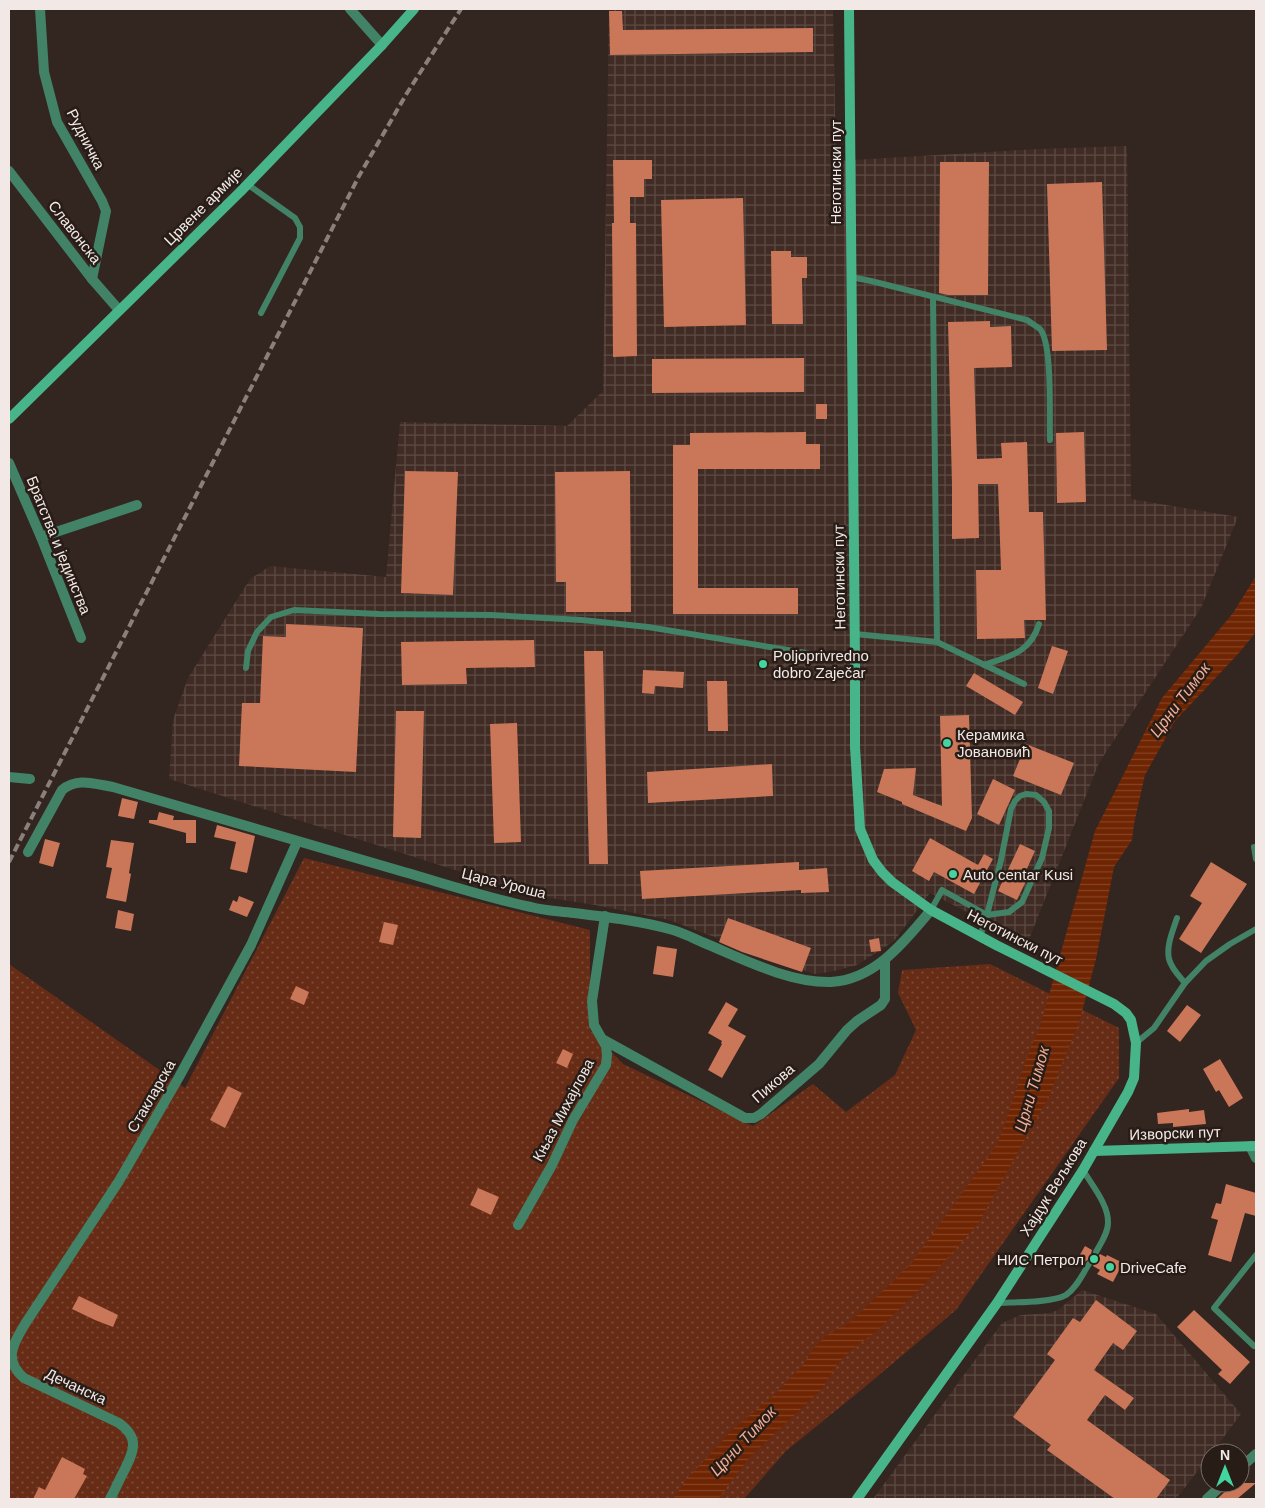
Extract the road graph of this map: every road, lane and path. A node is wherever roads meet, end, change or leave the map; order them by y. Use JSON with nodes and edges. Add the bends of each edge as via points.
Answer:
{"nodes":[{"id":1,"x":40,"y":9,"type":"edge"},
{"id":2,"x":350,"y":9,"type":"edge"},
{"id":3,"x":414,"y":9,"type":"edge"},
{"id":4,"x":849,"y":9,"type":"edge"},
{"id":5,"x":382,"y":45,"type":"junction"},
{"id":6,"x":9,"y":171,"type":"edge"},
{"id":7,"x":247,"y":184,"type":"junction"},
{"id":8,"x":851,"y":277,"type":"junction"},
{"id":9,"x":92,"y":279,"type":"junction"},
{"id":10,"x":933,"y":296,"type":"junction"},
{"id":11,"x":119,"y":310,"type":"junction"},
{"id":12,"x":261,"y":313,"type":"dead end"},
{"id":13,"x":9,"y":419,"type":"edge"},
{"id":14,"x":1050,"y":440,"type":"dead end"},
{"id":15,"x":9,"y":463,"type":"edge"},
{"id":16,"x":137,"y":505,"type":"dead end"},
{"id":17,"x":41,"y":537,"type":"junction"},
{"id":18,"x":1039,"y":624,"type":"dead end"},
{"id":19,"x":855,"y":634,"type":"junction"},
{"id":20,"x":81,"y":638,"type":"dead end"},
{"id":21,"x":937,"y":642,"type":"junction"},
{"id":22,"x":855,"y":661,"type":"junction"},
{"id":23,"x":984,"y":665,"type":"junction"},
{"id":24,"x":246,"y":668,"type":"dead end"},
{"id":25,"x":1024,"y":684,"type":"dead end"},
{"id":26,"x":9,"y":766,"type":"edge"},
{"id":27,"x":11,"y":777,"type":"edge"},
{"id":28,"x":30,"y":779,"type":"dead end"},
{"id":29,"x":297,"y":842,"type":"junction"},
{"id":30,"x":1254,"y":848,"type":"dead end"},
{"id":31,"x":28,"y":852,"type":"dead end"},
{"id":32,"x":1256,"y":859,"type":"edge"},
{"id":33,"x":931,"y":910,"type":"junction"},
{"id":34,"x":987,"y":915,"type":"junction"},
{"id":35,"x":605,"y":916,"type":"junction"},
{"id":36,"x":1177,"y":918,"type":"dead end"},
{"id":37,"x":1256,"y":929,"type":"edge"},
{"id":38,"x":980,"y":937,"type":"junction"},
{"id":39,"x":885,"y":960,"type":"junction"},
{"id":40,"x":1185,"y":983,"type":"junction"},
{"id":41,"x":1114,"y":1004,"type":"joint"},
{"id":42,"x":602,"y":1039,"type":"junction"},
{"id":43,"x":1136,"y":1043,"type":"junction"},
{"id":44,"x":1253,"y":1146,"type":"edge"},
{"id":45,"x":1094,"y":1151,"type":"junction"},
{"id":46,"x":1256,"y":1158,"type":"edge"},
{"id":47,"x":1082,"y":1170,"type":"junction"},
{"id":48,"x":518,"y":1225,"type":"dead end"},
{"id":49,"x":1096,"y":1252,"type":"dead end"},
{"id":50,"x":1256,"y":1255,"type":"edge"},
{"id":51,"x":1089,"y":1264,"type":"dead end"},
{"id":52,"x":996,"y":1303,"type":"junction"},
{"id":53,"x":1254,"y":1346,"type":"dead end"},
{"id":54,"x":11,"y":1354,"type":"joint"},
{"id":55,"x":110,"y":1499,"type":"edge"},
{"id":56,"x":857,"y":1499,"type":"edge"}],
"edges":[{"from":1,"to":9,"type":"street","name":"Рудничка","via":[[44,72],[57,122],[106,211]]},
{"from":2,"to":5,"type":"street"},
{"from":3,"to":5,"type":"street","name":"Црвене армије"},
{"from":4,"to":8,"type":"street","name":"Неготински пут"},
{"from":5,"to":7,"type":"street","name":"Црвене армије"},
{"from":6,"to":9,"type":"street","name":"Славонска"},
{"from":7,"to":11,"type":"street","name":"Црвене армије"},
{"from":7,"to":12,"type":"lane","via":[[295,218],[300,227],[300,238]]},
{"from":8,"to":10,"type":"lane"},
{"from":8,"to":19,"type":"street","name":"Неготински пут"},
{"from":9,"to":11,"type":"street","name":"Славонска"},
{"from":10,"to":14,"type":"lane","via":[[1027,320],[1040,330],[1048,360]]},
{"from":10,"to":21,"type":"lane"},
{"from":11,"to":13,"type":"street","name":"Црвене армије"},
{"from":15,"to":17,"type":"street","name":"Братства и јединства"},
{"from":16,"to":17,"type":"street"},
{"from":17,"to":20,"type":"street","name":"Братства и јединства"},
{"from":18,"to":23,"type":"lane","via":[[1032,641],[1020,651]]},
{"from":19,"to":21,"type":"lane"},
{"from":19,"to":22,"type":"street","name":"Неготински пут"},
{"from":21,"to":23,"type":"lane"},
{"from":22,"to":24,"type":"lane","via":[[648,627],[582,620],[294,610],[271,618],[257,632],[248,651]]},
{"from":22,"to":33,"type":"street","name":"Неготински пут","via":[[855,747],[860,830],[882,872]]},
{"from":23,"to":25,"type":"lane"},
{"from":26,"to":27,"type":"street"},
{"from":27,"to":28,"type":"street"},
{"from":29,"to":31,"type":"street","name":"Цара Уроша","via":[[113,787],[75,782],[62,790]]},
{"from":29,"to":35,"type":"street","name":"Цара Уроша","via":[[532,908]]},
{"from":29,"to":54,"type":"street","name":"Стакларска","via":[[251,945],[179,1077],[119,1181],[18,1336]]},
{"from":30,"to":32,"type":"lane"},
{"from":33,"to":34,"type":"lane","via":[[942,890]]},
{"from":33,"to":38,"type":"street","name":"Неготински пут"},
{"from":33,"to":39,"type":"street","name":"Цара Уроша"},
{"from":34,"to":34,"type":"lane","via":[[1009,912],[1022,902],[1042,858],[1049,811],[1036,795],[1020,796],[1011,809]]},
{"from":34,"to":38,"type":"lane"},
{"from":35,"to":39,"type":"street","name":"Цара Уроша","via":[[675,931],[766,968],[810,981],[850,979]]},
{"from":35,"to":42,"type":"street","name":"Књаз Михајлова","via":[[592,1000],[594,1024]]},
{"from":36,"to":40,"type":"lane","via":[[1169,945],[1169,958]]},
{"from":37,"to":40,"type":"lane","via":[[1206,961]]},
{"from":38,"to":41,"type":"street","name":"Неготински пут"},
{"from":39,"to":42,"type":"street","name":"Пикова","via":[[885,999],[881,1005],[857,1021],[819,1064],[754,1118],[745,1118]]},
{"from":40,"to":43,"type":"lane","via":[[1154,1028]]},
{"from":41,"to":43,"type":"street","name":"Хајдук Вељкова","via":[[1131,1020]]},
{"from":42,"to":48,"type":"street","name":"Књаз Михајлова","via":[[608,1055],[606,1065]]},
{"from":43,"to":45,"type":"street","name":"Хајдук Вељкова","via":[[1134,1078]]},
{"from":44,"to":45,"type":"street","name":"Изворски пут"},
{"from":44,"to":46,"type":"street"},
{"from":45,"to":47,"type":"street","name":"Хајдук Вељкова"},
{"from":47,"to":49,"type":"lane","via":[[1106,1209],[1108,1224]]},
{"from":47,"to":52,"type":"street","name":"Хајдук Вељкова"},
{"from":50,"to":53,"type":"lane","via":[[1214,1308]]},
{"from":51,"to":52,"type":"lane","via":[[1076,1285],[1064,1296],[1053,1300]]},
{"from":52,"to":56,"type":"street","name":"Хајдук Вељкова"},
{"from":54,"to":55,"type":"street","name":"Дечанска","via":[[15,1368],[24,1378],[119,1423],[129,1431],[133,1441],[131,1456]]}]}
